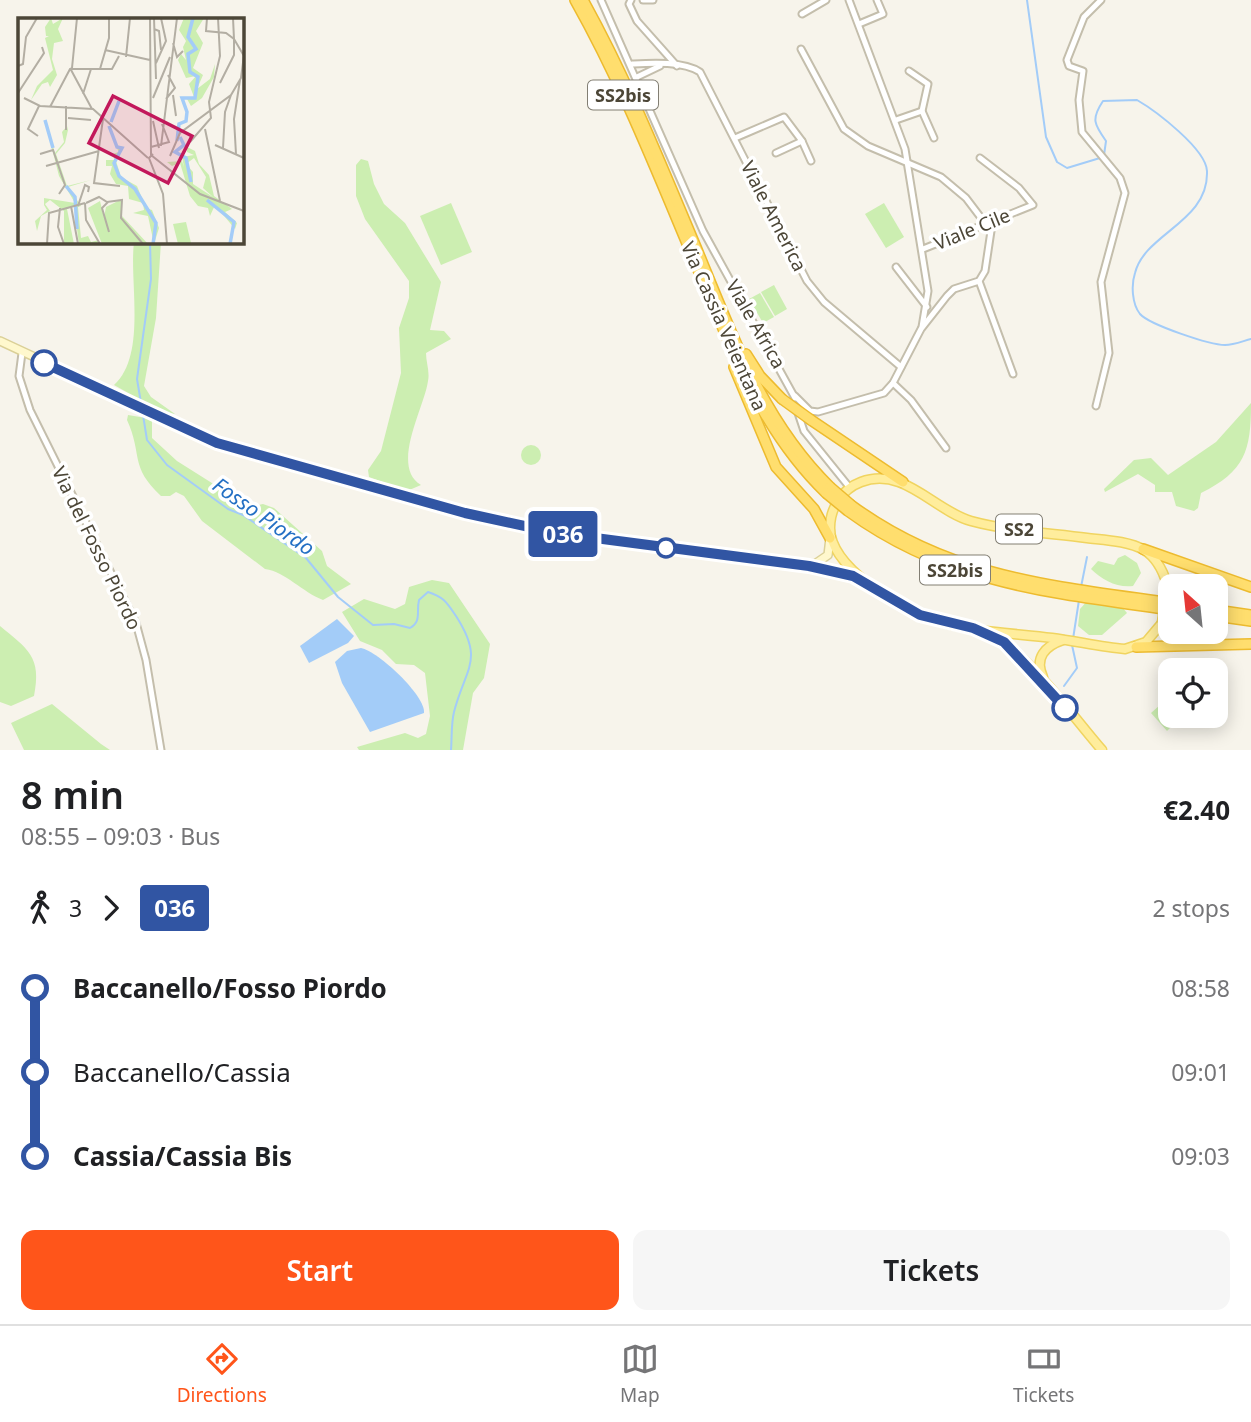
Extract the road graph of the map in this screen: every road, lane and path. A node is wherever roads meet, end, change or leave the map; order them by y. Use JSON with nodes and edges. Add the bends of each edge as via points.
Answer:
{"nodes":[{"id":1,"x":575,"y":0,"type":"edge"},
{"id":2,"x":583,"y":0,"type":"edge"},
{"id":3,"x":601,"y":0,"type":"edge"},
{"id":4,"x":631,"y":0,"type":"edge"},
{"id":5,"x":643,"y":0,"type":"edge"},
{"id":6,"x":653,"y":0,"type":"edge"},
{"id":7,"x":826,"y":0,"type":"edge"},
{"id":8,"x":849,"y":0,"type":"edge"},
{"id":9,"x":877,"y":0,"type":"edge"},
{"id":10,"x":1101,"y":0,"type":"edge"},
{"id":11,"x":802,"y":14,"type":"dead end"},
{"id":12,"x":859,"y":24,"type":"junction"},
{"id":13,"x":801,"y":49,"type":"dead end"},
{"id":14,"x":632,"y":64,"type":"junction"},
{"id":15,"x":663,"y":65,"type":"junction"},
{"id":16,"x":677,"y":66,"type":"junction"},
{"id":17,"x":909,"y":71,"type":"dead end"},
{"id":18,"x":637,"y":77,"type":"junction"},
{"id":19,"x":922,"y":111,"type":"junction"},
{"id":20,"x":896,"y":120,"type":"junction"},
{"id":21,"x":735,"y":138,"type":"junction"},
{"id":22,"x":934,"y":138,"type":"dead end"},
{"id":23,"x":802,"y":141,"type":"junction"},
{"id":24,"x":776,"y":153,"type":"dead end"},
{"id":25,"x":980,"y":158,"type":"dead end"},
{"id":26,"x":811,"y":161,"type":"dead end"},
{"id":27,"x":907,"y":164,"type":"junction"},
{"id":28,"x":986,"y":223,"type":"junction"},
{"id":29,"x":923,"y":249,"type":"junction"},
{"id":30,"x":896,"y":267,"type":"dead end"},
{"id":31,"x":979,"y":281,"type":"junction"},
{"id":32,"x":713,"y":296,"type":"junction"},
{"id":33,"x":927,"y":307,"type":"junction"},
{"id":34,"x":722,"y":318,"type":"junction"},
{"id":35,"x":921,"y":329,"type":"junction"},
{"id":36,"x":0,"y":341,"type":"edge"},
{"id":37,"x":22,"y":353,"type":"junction"},
{"id":38,"x":901,"y":367,"type":"junction"},
{"id":39,"x":1013,"y":374,"type":"dead end"},
{"id":40,"x":893,"y":383,"type":"junction"},
{"id":41,"x":795,"y":396,"type":"junction"},
{"id":42,"x":1096,"y":406,"type":"dead end"},
{"id":43,"x":946,"y":449,"type":"dead end"},
{"id":44,"x":903,"y":482,"type":"junction"},
{"id":45,"x":850,"y":488,"type":"junction"},
{"id":46,"x":830,"y":538,"type":"junction"},
{"id":47,"x":1143,"y":550,"type":"junction"},
{"id":48,"x":809,"y":566,"type":"junction"},
{"id":49,"x":862,"y":579,"type":"junction"},
{"id":50,"x":1251,"y":587,"type":"edge"},
{"id":51,"x":1089,"y":593,"type":"junction"},
{"id":52,"x":1158,"y":601,"type":"edge"},
{"id":53,"x":1158,"y":607,"type":"edge"},
{"id":54,"x":1228,"y":612,"type":"edge"},
{"id":55,"x":1251,"y":615,"type":"edge"},
{"id":56,"x":1228,"y":618,"type":"edge"},
{"id":57,"x":1251,"y":621,"type":"edge"},
{"id":58,"x":973,"y":628,"type":"junction"},
{"id":59,"x":1070,"y":641,"type":"junction"},
{"id":60,"x":1251,"y":644,"type":"edge"},
{"id":61,"x":1136,"y":647,"type":"junction"},
{"id":62,"x":1049,"y":689,"type":"junction"},
{"id":63,"x":161,"y":750,"type":"edge"},
{"id":64,"x":1102,"y":750,"type":"edge"}],
"edges":[{"from":1,"to":32,"type":"highway","name":"Via Cassia Veientana","number":"SS2bis","via":[[613,72]]},
{"from":2,"to":32,"type":"highway","name":"Via Cassia Veientana","number":"SS2bis","via":[[620,70]]},
{"from":3,"to":14,"type":"street","name":"Viale Africa"},
{"from":4,"to":16,"type":"street","via":[[636,21]]},
{"from":5,"to":6,"type":"street"},
{"from":7,"to":11,"type":"street"},
{"from":8,"to":12,"type":"street"},
{"from":9,"to":12,"type":"street","via":[[883,14]]},
{"from":10,"to":42,"type":"street","via":[[1084,18],[1067,60],[1069,66],[1083,71],[1079,100],[1082,132],[1114,170],[1125,193],[1101,282],[1109,353]]},
{"from":12,"to":20,"type":"street"},
{"from":13,"to":27,"type":"street","via":[[844,129],[867,146]]},
{"from":14,"to":15,"type":"street","name":"Viale America"},
{"from":14,"to":18,"type":"street","name":"Viale Africa"},
{"from":15,"to":16,"type":"street","name":"Viale America"},
{"from":15,"to":18,"type":"street","name":"Viale America"},
{"from":16,"to":21,"type":"street","name":"Viale America","via":[[700,72]]},
{"from":17,"to":19,"type":"street","via":[[928,84]]},
{"from":18,"to":41,"type":"street","name":"Viale Africa","via":[[703,231]]},
{"from":19,"to":20,"type":"street"},
{"from":19,"to":22,"type":"street"},
{"from":20,"to":27,"type":"street"},
{"from":21,"to":23,"type":"street","via":[[782,117]]},
{"from":21,"to":38,"type":"street","name":"Viale America","via":[[813,290]]},
{"from":23,"to":24,"type":"street"},
{"from":23,"to":26,"type":"street"},
{"from":25,"to":28,"type":"street","name":"Viale Cile","via":[[1033,205]]},
{"from":27,"to":28,"type":"street","via":[[940,177],[966,198]]},
{"from":27,"to":29,"type":"street"},
{"from":28,"to":29,"type":"street","name":"Viale Cile"},
{"from":28,"to":31,"type":"street","via":[[990,244]]},
{"from":29,"to":33,"type":"street"},
{"from":30,"to":33,"type":"street"},
{"from":31,"to":35,"type":"street","via":[[954,289]]},
{"from":31,"to":39,"type":"street"},
{"from":32,"to":34,"type":"highway","name":"Via Cassia Veientana","number":"SS2bis"},
{"from":33,"to":35,"type":"street"},
{"from":34,"to":44,"type":"highway","number":"SS2","bridge":true,"via":[[760,376],[782,399]]},
{"from":34,"to":46,"type":"highway","via":[[724,341],[769,453],[785,479],[814,509]]},
{"from":34,"to":51,"type":"highway","name":"Via Cassia Veientana","number":"SS2bis","bridge":true,"via":[[764,402],[794,447],[828,490],[849,508],[950,561]]},
{"from":35,"to":38,"type":"street"},
{"from":36,"to":37,"type":"street"},
{"from":37,"to":48,"type":"street","via":[[217,443],[465,513],[557,533]]},
{"from":37,"to":63,"type":"street","name":"Via del Fosso Piordo","via":[[19,376],[30,410],[136,623]]},
{"from":38,"to":40,"type":"street"},
{"from":40,"to":41,"type":"street","via":[[877,397],[818,412],[810,411]]},
{"from":40,"to":43,"type":"street"},
{"from":41,"to":45,"type":"street","name":"Viale Africa","via":[[804,431]]},
{"from":44,"to":45,"type":"main road","via":[[874,479]]},
{"from":44,"to":47,"type":"main road","number":"SS2","via":[[972,521]]},
{"from":45,"to":46,"type":"main road","via":[[834,506]]},
{"from":46,"to":48,"type":"street","via":[[826,558]]},
{"from":46,"to":49,"type":"main road","via":[[843,561]]},
{"from":47,"to":50,"type":"highway"},
{"from":47,"to":61,"type":"main road","bridge":true,"via":[[1159,565],[1167,584],[1162,623]]},
{"from":48,"to":49,"type":"street"},
{"from":49,"to":58,"type":"main road","via":[[920,615]]},
{"from":51,"to":52,"type":"highway","name":"Via Cassia Veientana","number":"SS2bis"},
{"from":51,"to":53,"type":"highway","name":"Via Cassia Veientana","number":"SS2bis"},
{"from":54,"to":55,"type":"highway"},
{"from":56,"to":57,"type":"highway"},
{"from":58,"to":59,"type":"main road"},
{"from":58,"to":62,"type":"main road","via":[[1004,642]]},
{"from":59,"to":61,"type":"main road"},
{"from":59,"to":62,"type":"main road","via":[[1049,645],[1041,655],[1039,669]]},
{"from":60,"to":61,"type":"highway"},
{"from":62,"to":64,"type":"main road"}]}
